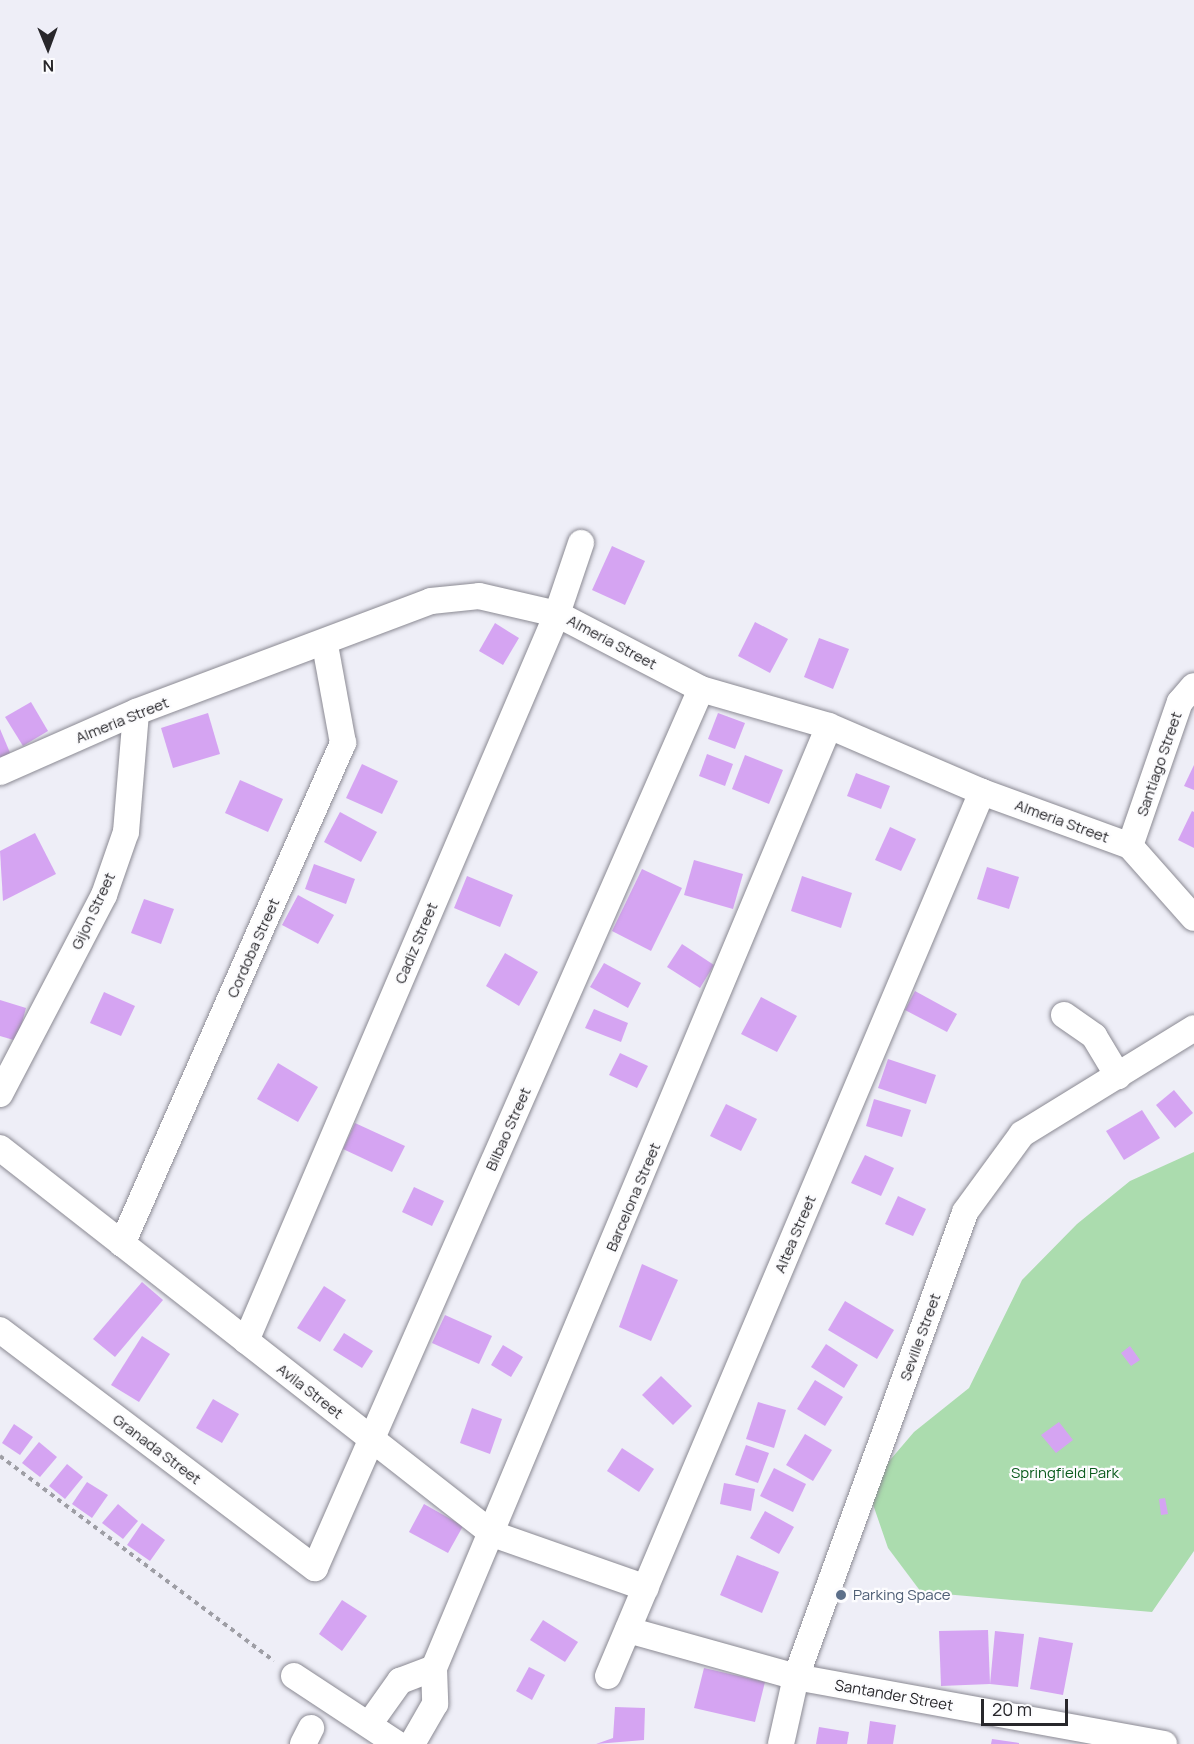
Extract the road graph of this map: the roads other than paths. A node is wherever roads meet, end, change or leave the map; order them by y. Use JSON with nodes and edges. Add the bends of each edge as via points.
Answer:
{"nodes":[{"id":1,"x":581,"y":543,"type":"dead end"},
{"id":2,"x":557,"y":614,"type":"junction"},
{"id":3,"x":325,"y":645,"type":"junction"},
{"id":4,"x":1194,"y":686,"type":"edge"},
{"id":5,"x":701,"y":689,"type":"junction"},
{"id":6,"x":136,"y":712,"type":"junction"},
{"id":7,"x":829,"y":726,"type":"junction"},
{"id":8,"x":0,"y":772,"type":"edge"},
{"id":9,"x":982,"y":792,"type":"junction"},
{"id":10,"x":1130,"y":846,"type":"junction"},
{"id":11,"x":1194,"y":918,"type":"edge"},
{"id":12,"x":1064,"y":1015,"type":"dead end"},
{"id":13,"x":1194,"y":1028,"type":"edge"},
{"id":14,"x":1118,"y":1076,"type":"junction"},
{"id":15,"x":0,"y":1094,"type":"edge"},
{"id":16,"x":0,"y":1148,"type":"edge"},
{"id":17,"x":122,"y":1244,"type":"junction"},
{"id":18,"x":0,"y":1330,"type":"edge"},
{"id":19,"x":246,"y":1341,"type":"junction"},
{"id":20,"x":372,"y":1439,"type":"junction"},
{"id":21,"x":492,"y":1534,"type":"junction"},
{"id":22,"x":315,"y":1568,"type":"joint"},
{"id":23,"x":646,"y":1588,"type":"junction"},
{"id":24,"x":627,"y":1630,"type":"junction"},
{"id":25,"x":434,"y":1668,"type":"junction"},
{"id":26,"x":294,"y":1676,"type":"road end"},
{"id":27,"x":608,"y":1676,"type":"dead end"},
{"id":28,"x":796,"y":1677,"type":"junction"},
{"id":29,"x":370,"y":1723,"type":"junction"},
{"id":30,"x":397,"y":1744,"type":"edge"},
{"id":31,"x":412,"y":1744,"type":"edge"},
{"id":32,"x":781,"y":1744,"type":"edge"},
{"id":33,"x":1164,"y":1744,"type":"edge"}],
"edges":[{"from":1,"to":2,"type":"street","name":"Cadiz Street"},
{"from":2,"to":3,"type":"street","name":"Almeria Street","via":[[478,596],[431,601]]},
{"from":2,"to":5,"type":"street","name":"Almeria Street"},
{"from":2,"to":19,"type":"street","name":"Cadiz Street"},
{"from":3,"to":6,"type":"street","name":"Almeria Street"},
{"from":3,"to":17,"type":"street","name":"Cordoba Street","via":[[343,743]]},
{"from":4,"to":10,"type":"street","name":"Santiago Street","via":[[1180,702]]},
{"from":5,"to":7,"type":"street","name":"Almeria Street"},
{"from":5,"to":20,"type":"street","name":"Bilbao Street"},
{"from":6,"to":8,"type":"street","name":"Almeria Street"},
{"from":6,"to":15,"type":"street","name":"Gijon Street","via":[[126,832],[104,895]]},
{"from":7,"to":9,"type":"street","name":"Almeria Street"},
{"from":7,"to":21,"type":"street","name":"Barcelona Street"},
{"from":9,"to":10,"type":"street","name":"Almeria Street"},
{"from":9,"to":23,"type":"street","name":"Altea Street"},
{"from":10,"to":11,"type":"street","name":"Almeria Street"},
{"from":12,"to":14,"type":"street","via":[[1094,1036]]},
{"from":13,"to":14,"type":"street","name":"Seville Street"},
{"from":14,"to":28,"type":"street","name":"Seville Street","via":[[1023,1134],[965,1212]]},
{"from":16,"to":17,"type":"street","name":"Avila Street"},
{"from":17,"to":19,"type":"street","name":"Avila Street"},
{"from":18,"to":22,"type":"street","name":"Granada Street"},
{"from":19,"to":20,"type":"street","name":"Avila Street"},
{"from":20,"to":21,"type":"street","name":"Avila Street"},
{"from":20,"to":22,"type":"street","name":"Bilbao Street"},
{"from":21,"to":23,"type":"street","name":"Avila Street"},
{"from":21,"to":25,"type":"street","name":"Barcelona Street"},
{"from":23,"to":24,"type":"street","name":"Altea Street"},
{"from":24,"to":27,"type":"street","name":"Altea Street"},
{"from":24,"to":28,"type":"street","name":"Santander Street"},
{"from":25,"to":29,"type":"street","via":[[400,1681]]},
{"from":25,"to":31,"type":"street","name":"Barcelona Street","via":[[435,1704]]},
{"from":26,"to":29,"type":"street"},
{"from":28,"to":32,"type":"street","name":"Seville Street"},
{"from":28,"to":33,"type":"street","name":"Santander Street"},
{"from":29,"to":30,"type":"street"}]}
